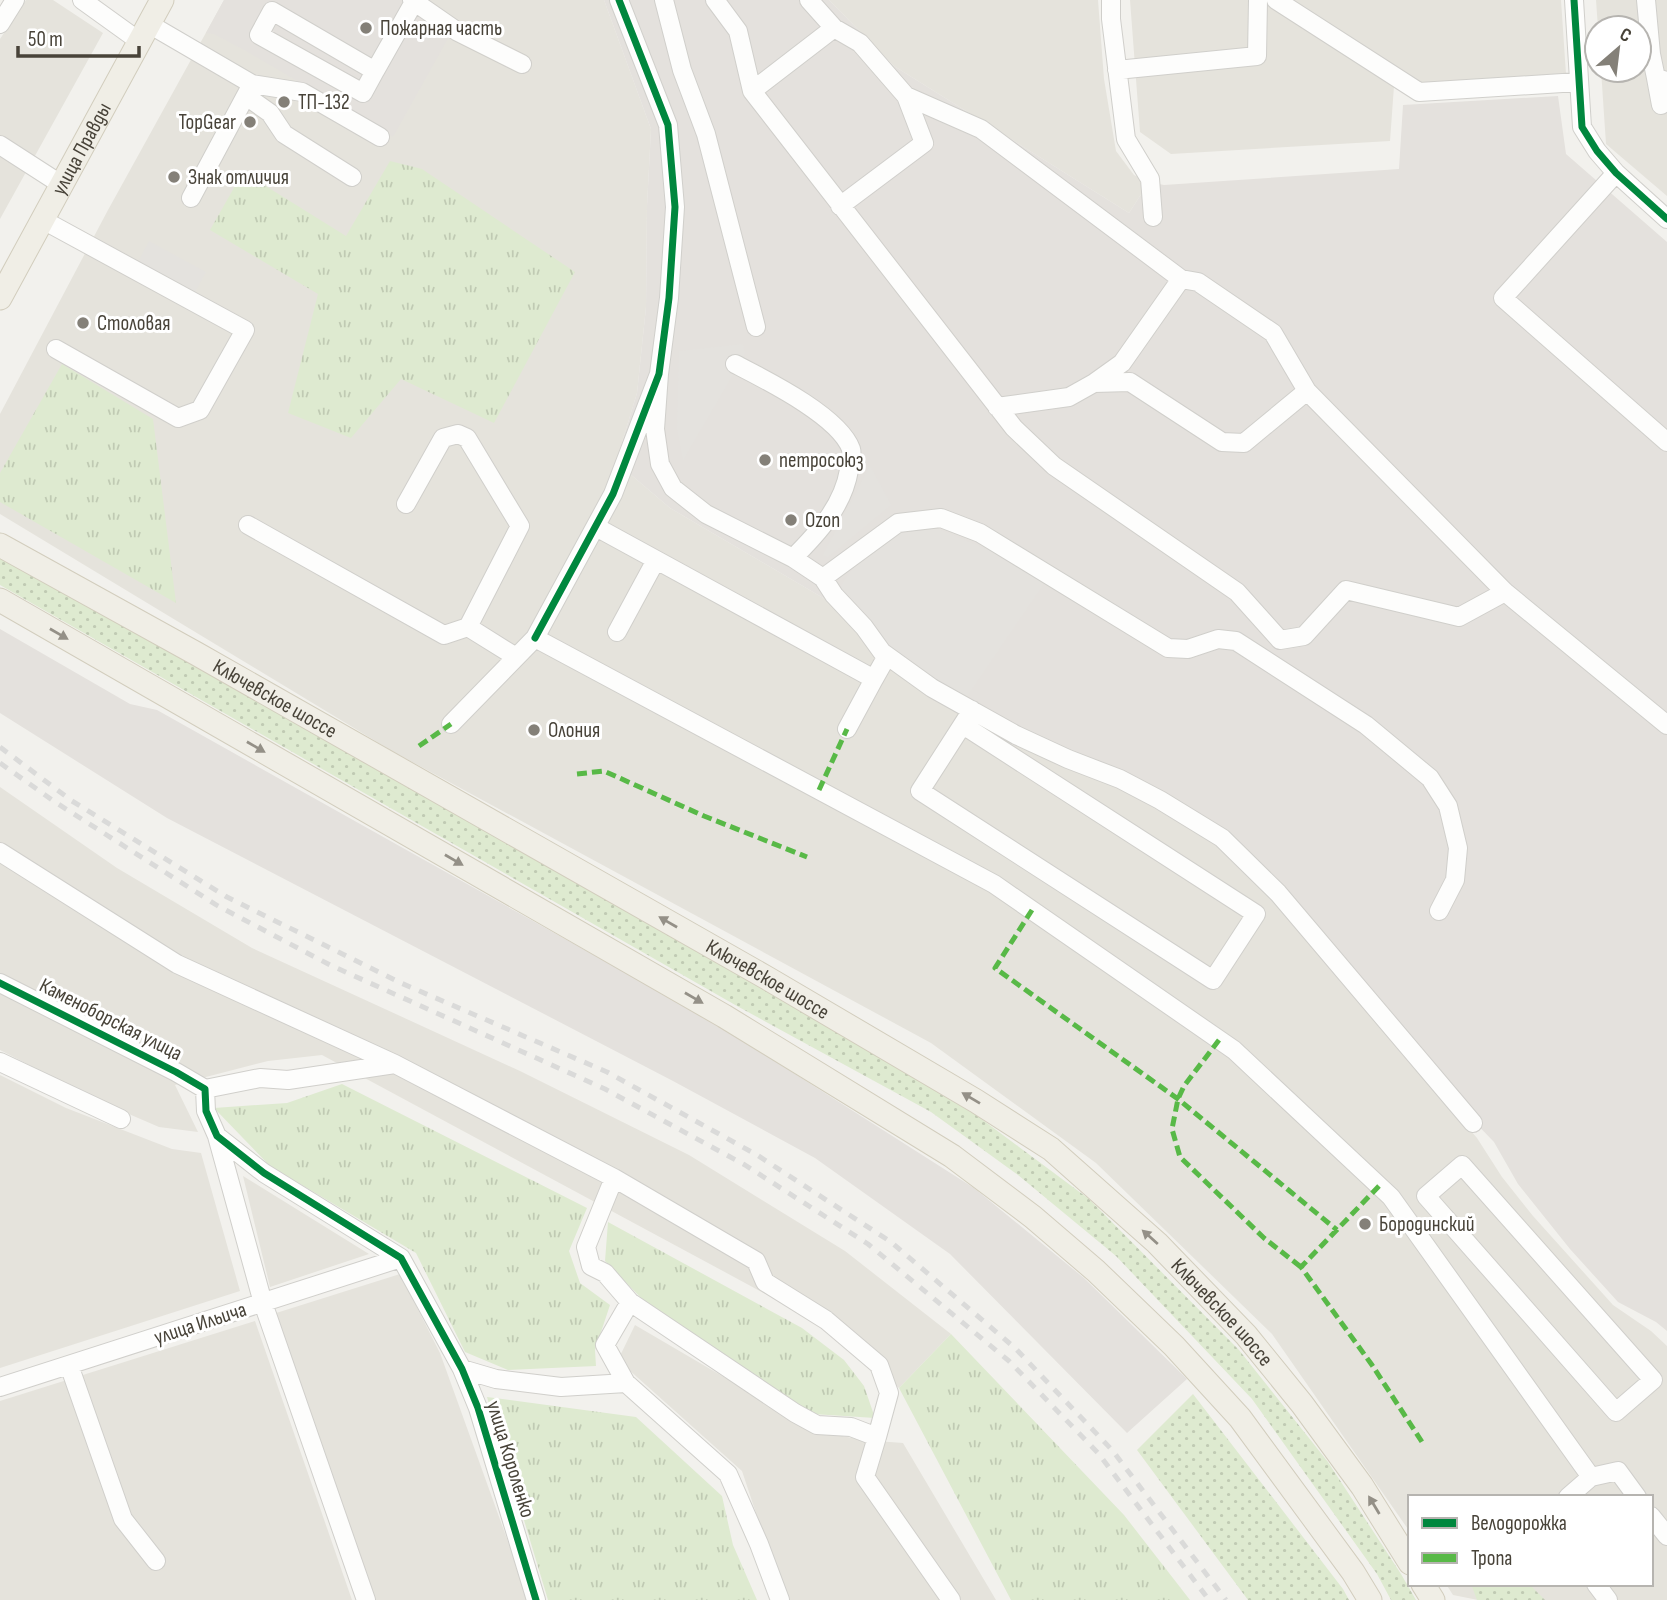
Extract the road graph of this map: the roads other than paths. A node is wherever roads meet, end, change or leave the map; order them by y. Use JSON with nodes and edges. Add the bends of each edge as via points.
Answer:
{"nodes":[{"id":1,"x":15,"y":0,"type":"edge"},
{"id":2,"x":82,"y":0,"type":"edge"},
{"id":3,"x":162,"y":0,"type":"edge"},
{"id":4,"x":619,"y":0,"type":"edge"},
{"id":5,"x":664,"y":0,"type":"edge"},
{"id":6,"x":715,"y":0,"type":"edge"},
{"id":7,"x":809,"y":0,"type":"edge"},
{"id":8,"x":1111,"y":0,"type":"edge"},
{"id":9,"x":1258,"y":0,"type":"edge"},
{"id":10,"x":1276,"y":0,"type":"edge"},
{"id":11,"x":1574,"y":0,"type":"edge"},
{"id":12,"x":1646,"y":0,"type":"edge"},
{"id":13,"x":413,"y":1,"type":"edge"},
{"id":14,"x":0,"y":24,"type":"edge"},
{"id":15,"x":834,"y":28,"type":"junction"},
{"id":16,"x":144,"y":33,"type":"junction"},
{"id":17,"x":522,"y":64,"type":"dead end"},
{"id":18,"x":1117,"y":70,"type":"junction"},
{"id":19,"x":375,"y":71,"type":"junction"},
{"id":20,"x":1661,"y":80,"type":"edge"},
{"id":21,"x":1578,"y":82,"type":"junction"},
{"id":22,"x":249,"y":90,"type":"junction"},
{"id":23,"x":752,"y":91,"type":"junction"},
{"id":24,"x":906,"y":96,"type":"junction"},
{"id":25,"x":1661,"y":105,"type":"dead end"},
{"id":26,"x":380,"y":137,"type":"dead end"},
{"id":27,"x":0,"y":145,"type":"edge"},
{"id":28,"x":1616,"y":173,"type":"junction"},
{"id":29,"x":352,"y":177,"type":"dead end"},
{"id":30,"x":62,"y":185,"type":"junction"},
{"id":31,"x":191,"y":198,"type":"dead end"},
{"id":32,"x":840,"y":206,"type":"junction"},
{"id":33,"x":1153,"y":216,"type":"dead end"},
{"id":34,"x":1667,"y":219,"type":"edge"},
{"id":35,"x":43,"y":220,"type":"junction"},
{"id":36,"x":1181,"y":279,"type":"junction"},
{"id":37,"x":3,"y":286,"type":"edge"},
{"id":38,"x":757,"y":327,"type":"dead end"},
{"id":39,"x":56,"y":349,"type":"dead end"},
{"id":40,"x":735,"y":364,"type":"dead end"},
{"id":41,"x":659,"y":374,"type":"junction"},
{"id":42,"x":1094,"y":383,"type":"junction"},
{"id":43,"x":1307,"y":391,"type":"junction"},
{"id":44,"x":997,"y":407,"type":"junction"},
{"id":45,"x":1667,"y":442,"type":"edge"},
{"id":46,"x":406,"y":504,"type":"dead end"},
{"id":47,"x":248,"y":524,"type":"dead end"},
{"id":48,"x":596,"y":527,"type":"junction"},
{"id":49,"x":0,"y":545,"type":"edge"},
{"id":50,"x":793,"y":558,"type":"junction"},
{"id":51,"x":656,"y":560,"type":"junction"},
{"id":52,"x":823,"y":578,"type":"junction"},
{"id":53,"x":1505,"y":592,"type":"junction"},
{"id":54,"x":0,"y":600,"type":"edge"},
{"id":55,"x":468,"y":627,"type":"junction"},
{"id":56,"x":617,"y":632,"type":"dead end"},
{"id":57,"x":535,"y":638,"type":"junction"},
{"id":58,"x":887,"y":656,"type":"junction"},
{"id":59,"x":516,"y":657,"type":"junction"},
{"id":60,"x":874,"y":679,"type":"junction"},
{"id":61,"x":968,"y":718,"type":"junction"},
{"id":62,"x":451,"y":724,"type":"dead end"},
{"id":63,"x":1667,"y":725,"type":"edge"},
{"id":64,"x":847,"y":729,"type":"dead end"},
{"id":65,"x":0,"y":852,"type":"edge"},
{"id":66,"x":1439,"y":911,"type":"dead end"},
{"id":67,"x":0,"y":983,"type":"edge"},
{"id":68,"x":0,"y":1062,"type":"edge"},
{"id":69,"x":396,"y":1064,"type":"junction"},
{"id":70,"x":205,"y":1089,"type":"junction"},
{"id":71,"x":121,"y":1119,"type":"dead end"},
{"id":72,"x":1473,"y":1123,"type":"dead end"},
{"id":73,"x":217,"y":1136,"type":"junction"},
{"id":74,"x":614,"y":1178,"type":"junction"},
{"id":75,"x":1403,"y":1213,"type":"junction"},
{"id":76,"x":1442,"y":1215,"type":"junction"},
{"id":77,"x":401,"y":1258,"type":"junction"},
{"id":78,"x":630,"y":1302,"type":"junction"},
{"id":79,"x":263,"y":1303,"type":"junction"},
{"id":80,"x":69,"y":1365,"type":"junction"},
{"id":81,"x":461,"y":1369,"type":"junction"},
{"id":82,"x":626,"y":1383,"type":"junction"},
{"id":83,"x":0,"y":1387,"type":"edge"},
{"id":84,"x":877,"y":1437,"type":"junction"},
{"id":85,"x":1591,"y":1477,"type":"junction"},
{"id":86,"x":1570,"y":1495,"type":"edge"},
{"id":87,"x":1636,"y":1495,"type":"edge"},
{"id":88,"x":1653,"y":1518,"type":"edge"},
{"id":89,"x":1667,"y":1536,"type":"edge"},
{"id":90,"x":1408,"y":1560,"type":"edge"},
{"id":91,"x":156,"y":1561,"type":"dead end"},
{"id":92,"x":366,"y":1600,"type":"edge"},
{"id":93,"x":536,"y":1600,"type":"edge"},
{"id":94,"x":780,"y":1600,"type":"edge"},
{"id":95,"x":951,"y":1600,"type":"edge"},
{"id":96,"x":1370,"y":1600,"type":"edge"}],
"edges":[{"from":1,"to":14,"type":"street"},
{"from":2,"to":16,"type":"street"},
{"from":3,"to":16,"type":"main road","name":"улица Правды"},
{"from":4,"to":41,"type":"street","via":[[668,125],[675,207]]},
{"from":5,"to":38,"type":"street","via":[[682,70],[706,134]]},
{"from":6,"to":23,"type":"street","via":[[738,31]]},
{"from":7,"to":15,"type":"street"},
{"from":8,"to":18,"type":"street"},
{"from":9,"to":18,"type":"street","via":[[1257,55]]},
{"from":10,"to":21,"type":"street","via":[[1419,92]]},
{"from":11,"to":21,"type":"street"},
{"from":12,"to":20,"type":"street","via":[[1651,54]]},
{"from":13,"to":17,"type":"street","via":[[458,32]]},
{"from":13,"to":19,"type":"street"},
{"from":15,"to":23,"type":"street"},
{"from":15,"to":24,"type":"street","via":[[860,43]]},
{"from":16,"to":22,"type":"street"},
{"from":16,"to":30,"type":"main road","name":"улица Правды"},
{"from":18,"to":33,"type":"street","via":[[1126,139],[1150,179]]},
{"from":19,"to":19,"type":"street","via":[[272,11],[259,35],[363,93]]},
{"from":20,"to":25,"type":"street"},
{"from":21,"to":28,"type":"street","via":[[1583,127]]},
{"from":22,"to":26,"type":"street","via":[[302,92]]},
{"from":22,"to":29,"type":"street","via":[[284,134]]},
{"from":22,"to":31,"type":"street"},
{"from":23,"to":32,"type":"street"},
{"from":24,"to":32,"type":"street","via":[[924,143]]},
{"from":24,"to":36,"type":"street","via":[[981,128]]},
{"from":27,"to":30,"type":"street"},
{"from":28,"to":34,"type":"street"},
{"from":28,"to":45,"type":"street","via":[[1503,298]]},
{"from":30,"to":35,"type":"main road","name":"улица Правды"},
{"from":32,"to":44,"type":"street"},
{"from":35,"to":37,"type":"main road","name":"улица Правды"},
{"from":35,"to":39,"type":"street","via":[[245,330],[200,410],[178,418]]},
{"from":36,"to":42,"type":"street","via":[[1122,363]]},
{"from":36,"to":43,"type":"street","via":[[1198,282],[1273,334]]},
{"from":40,"to":50,"type":"street","via":[[808,406],[842,433],[852,451],[846,489],[822,529]]},
{"from":41,"to":48,"type":"street"},
{"from":41,"to":50,"type":"street","via":[[655,429],[660,464],[673,488],[706,514]]},
{"from":42,"to":43,"type":"street","via":[[1129,382],[1222,442],[1244,443]]},
{"from":42,"to":44,"type":"street","via":[[1069,397]]},
{"from":43,"to":53,"type":"street"},
{"from":44,"to":53,"type":"street","via":[[1054,466],[1237,592],[1280,640],[1304,636],[1346,590],[1459,617]]},
{"from":46,"to":55,"type":"street","via":[[443,438],[458,434],[467,438],[520,526]]},
{"from":47,"to":55,"type":"street","via":[[444,635]]},
{"from":48,"to":51,"type":"street"},
{"from":48,"to":57,"type":"street"},
{"from":90,"to":49,"type":"main road","name":"Ключевское шоссе","one_way":true,"via":[[1362,1486],[1246,1335],[1157,1243],[1051,1149],[768,978]]},
{"from":50,"to":52,"type":"street"},
{"from":51,"to":56,"type":"street"},
{"from":51,"to":60,"type":"street"},
{"from":52,"to":58,"type":"street"},
{"from":52,"to":66,"type":"street","via":[[898,523],[941,518],[980,533],[1168,649],[1188,649],[1218,639],[1236,641],[1366,725],[1430,778],[1448,806],[1458,848],[1455,880]]},
{"from":53,"to":63,"type":"street"},
{"from":54,"to":96,"type":"main road","one_way":true,"via":[[724,1016],[952,1156],[1033,1217],[1174,1346],[1240,1418]]},
{"from":55,"to":59,"type":"street"},
{"from":57,"to":59,"type":"street"},
{"from":57,"to":75,"type":"street","via":[[994,884],[1234,1050]]},
{"from":58,"to":60,"type":"street"},
{"from":58,"to":61,"type":"street"},
{"from":59,"to":62,"type":"street"},
{"from":60,"to":64,"type":"street"},
{"from":61,"to":61,"type":"street","via":[[920,791],[1213,980],[1256,914]]},
{"from":61,"to":72,"type":"street","via":[[1121,779],[1222,838],[1278,893]]},
{"from":65,"to":69,"type":"street","via":[[177,964]]},
{"from":67,"to":70,"type":"street","name":"Каменоборская улица"},
{"from":68,"to":71,"type":"street"},
{"from":69,"to":70,"type":"street","via":[[288,1080],[260,1078]]},
{"from":69,"to":74,"type":"street"},
{"from":70,"to":73,"type":"street","via":[[206,1111]]},
{"from":73,"to":77,"type":"street","via":[[264,1173]]},
{"from":73,"to":79,"type":"street"},
{"from":74,"to":78,"type":"street","via":[[586,1247],[591,1266],[605,1273]]},
{"from":74,"to":84,"type":"street","via":[[756,1261],[765,1282],[826,1320],[878,1365],[889,1393]]},
{"from":75,"to":76,"type":"street"},
{"from":75,"to":85,"type":"street"},
{"from":76,"to":76,"type":"street","via":[[1616,1412],[1653,1380],[1462,1164],[1426,1196]]},
{"from":77,"to":79,"type":"street","name":"улица Ильича"},
{"from":77,"to":81,"type":"street","name":"улица Короленко"},
{"from":78,"to":82,"type":"street","via":[[605,1345]]},
{"from":78,"to":84,"type":"street","via":[[794,1413],[817,1425],[850,1427]]},
{"from":79,"to":80,"type":"street","name":"улица Ильича"},
{"from":79,"to":92,"type":"street"},
{"from":80,"to":83,"type":"street","name":"улица Ильича"},
{"from":80,"to":91,"type":"street","via":[[122,1518]]},
{"from":81,"to":82,"type":"street","via":[[496,1379],[561,1387]]},
{"from":81,"to":93,"type":"street","name":"улица Короленко","via":[[478,1408]]},
{"from":82,"to":94,"type":"street","via":[[728,1474]]},
{"from":84,"to":95,"type":"street","via":[[865,1477]]},
{"from":85,"to":86,"type":"street"},
{"from":85,"to":87,"type":"street","via":[[1618,1471]]},
{"from":88,"to":89,"type":"street"}]}
